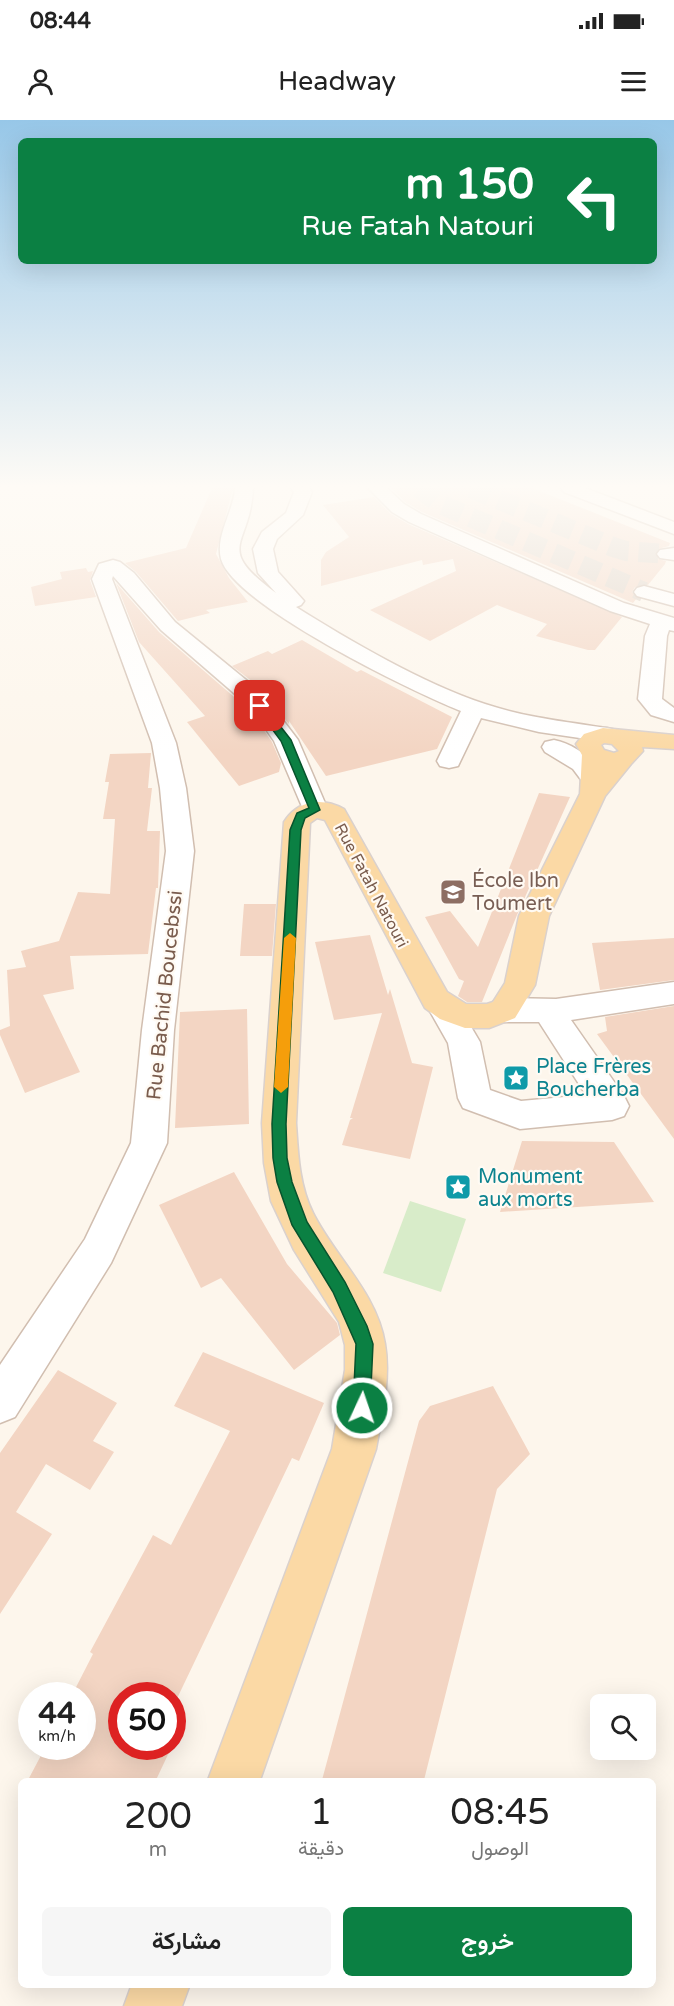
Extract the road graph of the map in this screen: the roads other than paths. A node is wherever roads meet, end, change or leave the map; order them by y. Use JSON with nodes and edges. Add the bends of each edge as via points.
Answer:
{"nodes":[{"id":1,"x":102,"y":576,"type":"edge"},
{"id":2,"x":126,"y":576,"type":"edge"},
{"id":3,"x":243,"y":576,"type":"edge"},
{"id":4,"x":271,"y":576,"type":"edge"},
{"id":5,"x":547,"y":576,"type":"edge"},
{"id":6,"x":644,"y":592,"type":"tunnel mouth"},
{"id":7,"x":674,"y":600,"type":"edge"},
{"id":8,"x":668,"y":624,"type":"edge"},
{"id":9,"x":338,"y":640,"type":"junction"},
{"id":10,"x":474,"y":708,"type":"junction"},
{"id":11,"x":674,"y":715,"type":"edge"},
{"id":12,"x":674,"y":742,"type":"edge"},
{"id":13,"x":674,"y":753,"type":"edge"},
{"id":14,"x":608,"y":759,"type":"junction"},
{"id":15,"x":449,"y":761,"type":"dead end"},
{"id":16,"x":315,"y":810,"type":"junction"},
{"id":17,"x":674,"y":993,"type":"edge"},
{"id":18,"x":443,"y":1006,"type":"junction"},
{"id":19,"x":504,"y":1010,"type":"junction"},
{"id":20,"x":548,"y":1011,"type":"junction"},
{"id":21,"x":0,"y":1402,"type":"edge"},
{"id":22,"x":235,"y":1778,"type":"edge"},
{"id":23,"x":160,"y":1988,"type":"edge"},
{"id":24,"x":153,"y":2006,"type":"edge"}],
"edges":[{"from":1,"to":21,"type":"street","name":"Rue Bachid Boucebssi","via":[[164,743],[180,851],[149,1143],[98,1251]]},
{"from":2,"to":16,"type":"street","name":"Rue Fatah Natouri","via":[[168,626],[243,689],[272,720],[286,740]]},
{"from":3,"to":9,"type":"street","via":[[267,597]]},
{"from":4,"to":9,"type":"street"},
{"from":5,"to":8,"type":"street"},
{"from":6,"to":7,"type":"street"},
{"from":8,"to":11,"type":"street","via":[[656,636],[650,694],[653,706]]},
{"from":9,"to":10,"type":"street"},
{"from":10,"to":14,"type":"street","via":[[563,729]]},
{"from":10,"to":14,"type":"street","via":[[508,728],[554,747],[588,769]]},
{"from":10,"to":15,"type":"street"},
{"from":12,"to":14,"type":"main road"},
{"from":13,"to":14,"type":"main road","via":[[647,751]]},
{"from":14,"to":19,"type":"main road","via":[[534,916],[520,984]]},
{"from":16,"to":18,"type":"main road","name":"Rue Fatah Natouri","via":[[329,812],[337,819],[427,984]]},
{"from":16,"to":22,"type":"main road","via":[[300,816],[296,830],[280,1158],[284,1182],[300,1225],[355,1316],[364,1344],[362,1408],[354,1449]]},
{"from":17,"to":20,"type":"street"},
{"from":18,"to":19,"type":"main road","via":[[472,1017]]},
{"from":18,"to":20,"type":"street","via":[[464,1042],[475,1098],[520,1115],[612,1106]]},
{"from":19,"to":20,"type":"street"},
{"from":23,"to":24,"type":"main road"}]}
